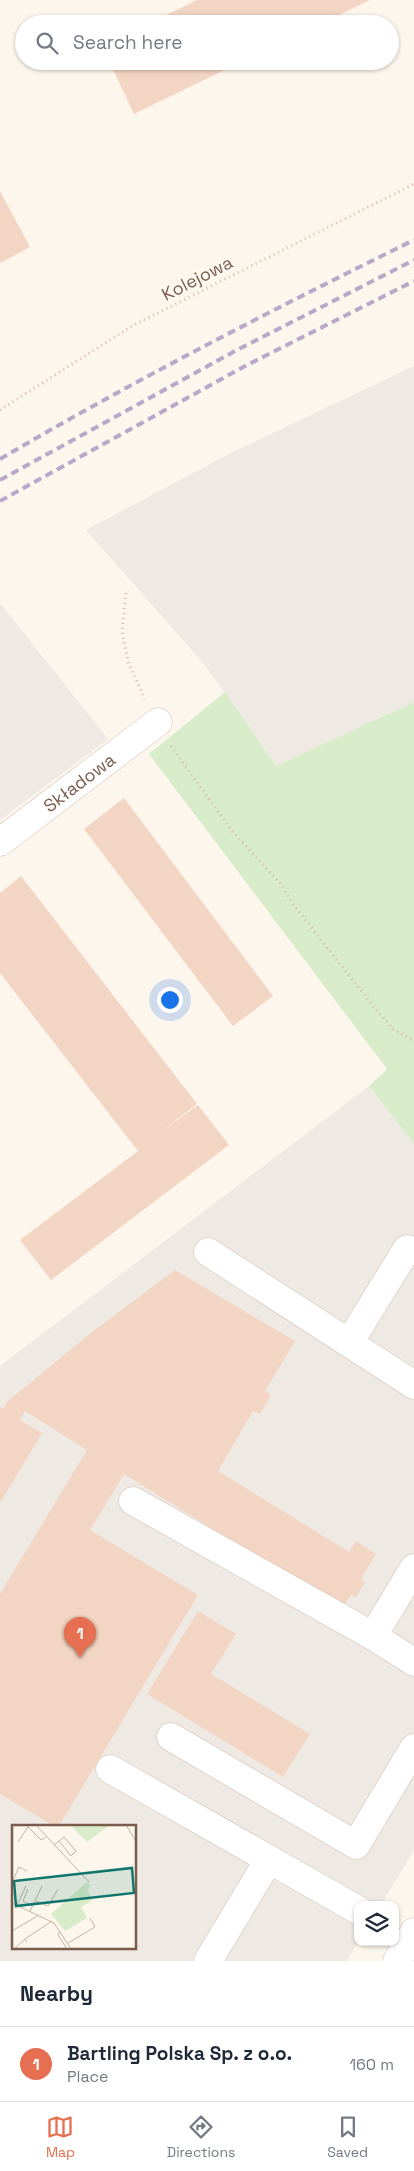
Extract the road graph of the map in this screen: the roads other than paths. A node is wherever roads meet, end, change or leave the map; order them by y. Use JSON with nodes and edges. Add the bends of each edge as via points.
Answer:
{"nodes":[{"id":1,"x":158,"y":722,"type":"road end"},
{"id":2,"x":0,"y":842,"type":"edge"},
{"id":3,"x":407,"y":1249,"type":"dead end"},
{"id":4,"x":208,"y":1252,"type":"dead end"},
{"id":5,"x":349,"y":1343,"type":"junction"},
{"id":6,"x":414,"y":1385,"type":"edge"},
{"id":7,"x":133,"y":1502,"type":"dead end"},
{"id":8,"x":414,"y":1568,"type":"edge"},
{"id":9,"x":372,"y":1636,"type":"junction"},
{"id":10,"x":414,"y":1662,"type":"edge"},
{"id":11,"x":171,"y":1737,"type":"dead end"},
{"id":12,"x":414,"y":1748,"type":"edge"},
{"id":13,"x":110,"y":1769,"type":"dead end"},
{"id":14,"x":268,"y":1861,"type":"junction"},
{"id":15,"x":354,"y":1908,"type":"edge"},
{"id":16,"x":208,"y":1961,"type":"edge"}],
"edges":[{"from":1,"to":2,"type":"street","name":"Składowa"},
{"from":3,"to":5,"type":"street"},
{"from":4,"to":5,"type":"street"},
{"from":5,"to":6,"type":"street"},
{"from":7,"to":9,"type":"street"},
{"from":8,"to":9,"type":"street"},
{"from":9,"to":10,"type":"street"},
{"from":11,"to":12,"type":"street","via":[[356,1845]]},
{"from":13,"to":14,"type":"street"},
{"from":14,"to":15,"type":"street"},
{"from":14,"to":16,"type":"street"}]}
